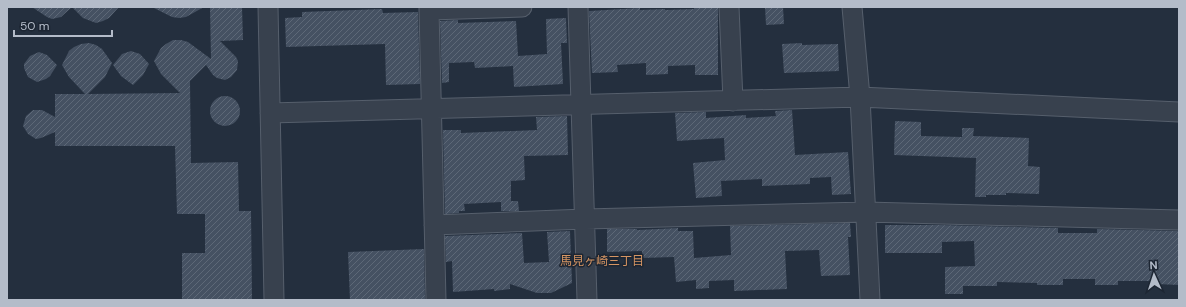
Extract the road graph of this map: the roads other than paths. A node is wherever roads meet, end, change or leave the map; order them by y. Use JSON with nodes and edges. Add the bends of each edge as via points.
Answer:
{"nodes":[{"id":1,"x":268,"y":7,"type":"edge"},
{"id":2,"x":522,"y":7,"type":"edge"},
{"id":3,"x":578,"y":7,"type":"edge"},
{"id":4,"x":729,"y":7,"type":"edge"},
{"id":5,"x":852,"y":7,"type":"edge"},
{"id":6,"x":429,"y":9,"type":"edge"},
{"id":7,"x":860,"y":97,"type":"junction"},
{"id":8,"x":733,"y":101,"type":"junction"},
{"id":9,"x":580,"y":105,"type":"junction"},
{"id":10,"x":430,"y":109,"type":"junction"},
{"id":11,"x":1179,"y":112,"type":"edge"},
{"id":12,"x":270,"y":113,"type":"junction"},
{"id":13,"x":866,"y":212,"type":"junction"},
{"id":14,"x":585,"y":219,"type":"junction"},
{"id":15,"x":1179,"y":220,"type":"edge"},
{"id":16,"x":434,"y":225,"type":"junction"},
{"id":17,"x":274,"y":300,"type":"edge"},
{"id":18,"x":436,"y":300,"type":"edge"},
{"id":19,"x":587,"y":300,"type":"edge"},
{"id":20,"x":870,"y":300,"type":"edge"}],
"edges":[{"from":1,"to":12,"type":"street"},
{"from":2,"to":6,"type":"street"},
{"from":3,"to":9,"type":"street"},
{"from":4,"to":8,"type":"street"},
{"from":5,"to":7,"type":"street"},
{"from":6,"to":10,"type":"street"},
{"from":7,"to":8,"type":"street"},
{"from":7,"to":11,"type":"street"},
{"from":7,"to":13,"type":"street"},
{"from":8,"to":9,"type":"street"},
{"from":9,"to":10,"type":"street"},
{"from":9,"to":14,"type":"street"},
{"from":10,"to":12,"type":"street"},
{"from":10,"to":16,"type":"street"},
{"from":12,"to":17,"type":"street"},
{"from":13,"to":14,"type":"street"},
{"from":13,"to":15,"type":"street"},
{"from":13,"to":20,"type":"street"},
{"from":14,"to":16,"type":"street"},
{"from":14,"to":19,"type":"street"},
{"from":16,"to":18,"type":"street"}]}
